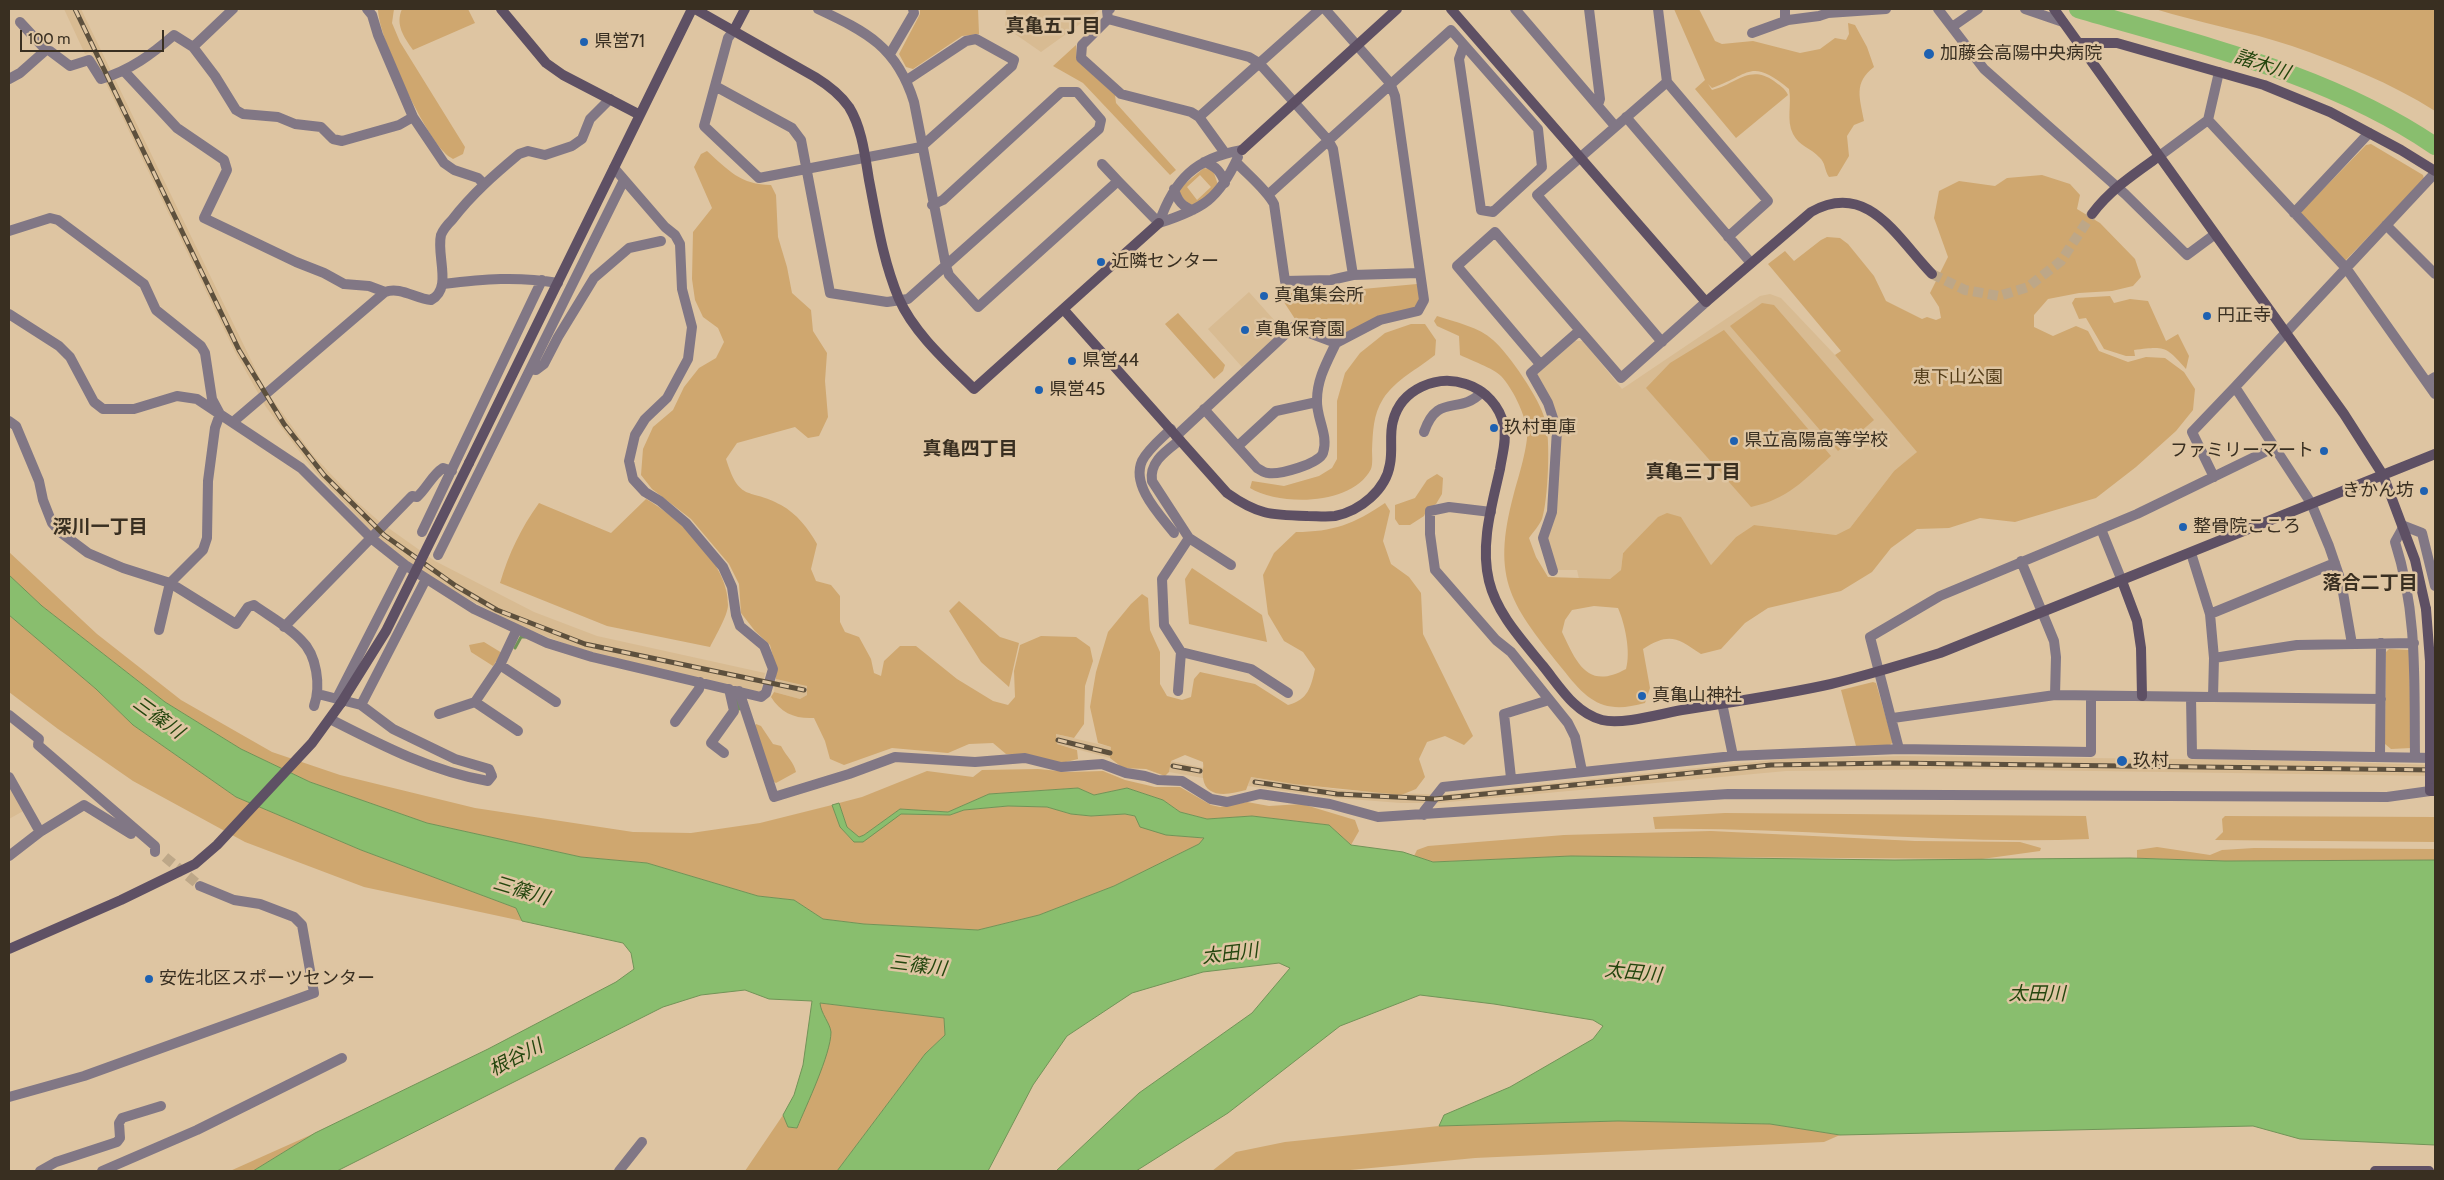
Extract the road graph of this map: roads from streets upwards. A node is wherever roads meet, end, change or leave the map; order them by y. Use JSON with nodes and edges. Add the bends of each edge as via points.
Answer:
{"nodes":[{"id":1,"x":233,"y":9,"type":"edge"},
{"id":2,"x":367,"y":9,"type":"edge"},
{"id":3,"x":501,"y":9,"type":"edge"},
{"id":4,"x":694,"y":9,"type":"edge"},
{"id":5,"x":745,"y":9,"type":"edge"},
{"id":6,"x":818,"y":9,"type":"edge"},
{"id":7,"x":913,"y":9,"type":"edge"},
{"id":8,"x":1110,"y":9,"type":"edge"},
{"id":9,"x":1320,"y":9,"type":"edge"},
{"id":10,"x":1325,"y":9,"type":"edge"},
{"id":11,"x":1396,"y":9,"type":"edge"},
{"id":12,"x":1451,"y":9,"type":"edge"},
{"id":13,"x":1516,"y":9,"type":"edge"},
{"id":14,"x":1589,"y":9,"type":"edge"},
{"id":15,"x":1658,"y":9,"type":"edge"},
{"id":16,"x":1785,"y":9,"type":"edge"},
{"id":17,"x":1880,"y":9,"type":"edge"},
{"id":18,"x":1938,"y":9,"type":"edge"},
{"id":19,"x":1978,"y":9,"type":"edge"},
{"id":20,"x":2025,"y":9,"type":"edge"},
{"id":21,"x":1824,"y":12,"type":"edge"},
{"id":22,"x":2058,"y":16,"type":"edge"},
{"id":23,"x":1108,"y":20,"type":"junction"},
{"id":24,"x":1785,"y":21,"type":"junction"},
{"id":25,"x":20,"y":22,"type":"dead end"},
{"id":26,"x":1952,"y":27,"type":"junction"},
{"id":27,"x":734,"y":30,"type":"junction"},
{"id":28,"x":1752,"y":33,"type":"dead end"},
{"id":29,"x":2078,"y":43,"type":"junction"},
{"id":30,"x":1357,"y":45,"type":"junction"},
{"id":31,"x":1464,"y":45,"type":"junction"},
{"id":32,"x":193,"y":48,"type":"junction"},
{"id":33,"x":46,"y":50,"type":"junction"},
{"id":34,"x":890,"y":54,"type":"junction"},
{"id":35,"x":1259,"y":63,"type":"junction"},
{"id":36,"x":124,"y":71,"type":"junction"},
{"id":37,"x":2219,"y":72,"type":"junction"},
{"id":38,"x":9,"y":79,"type":"edge"},
{"id":39,"x":907,"y":80,"type":"junction"},
{"id":40,"x":1667,"y":82,"type":"junction"},
{"id":41,"x":1390,"y":83,"type":"junction"},
{"id":42,"x":715,"y":86,"type":"junction"},
{"id":43,"x":610,"y":99,"type":"junction"},
{"id":44,"x":1294,"y":102,"type":"junction"},
{"id":45,"x":1598,"y":105,"type":"junction"},
{"id":46,"x":640,"y":115,"type":"junction"},
{"id":47,"x":413,"y":117,"type":"junction"},
{"id":48,"x":1626,"y":117,"type":"junction"},
{"id":49,"x":1199,"y":118,"type":"junction"},
{"id":50,"x":2208,"y":120,"type":"junction"},
{"id":51,"x":1615,"y":126,"type":"junction"},
{"id":52,"x":2369,"y":133,"type":"junction"},
{"id":53,"x":1328,"y":140,"type":"junction"},
{"id":54,"x":922,"y":147,"type":"junction"},
{"id":55,"x":1242,"y":150,"type":"junction"},
{"id":56,"x":1225,"y":152,"type":"junction"},
{"id":57,"x":1580,"y":156,"type":"junction"},
{"id":58,"x":2158,"y":157,"type":"junction"},
{"id":59,"x":866,"y":158,"type":"junction"},
{"id":60,"x":1204,"y":162,"type":"junction"},
{"id":61,"x":1236,"y":162,"type":"junction"},
{"id":62,"x":1102,"y":164,"type":"dead end"},
{"id":63,"x":614,"y":168,"type":"junction"},
{"id":64,"x":808,"y":168,"type":"junction"},
{"id":65,"x":2435,"y":172,"type":"edge"},
{"id":66,"x":624,"y":180,"type":"junction"},
{"id":67,"x":1118,"y":181,"type":"junction"},
{"id":68,"x":1225,"y":183,"type":"junction"},
{"id":69,"x":484,"y":184,"type":"junction"},
{"id":70,"x":2117,"y":186,"type":"junction"},
{"id":71,"x":1174,"y":189,"type":"junction"},
{"id":72,"x":1269,"y":194,"type":"junction"},
{"id":73,"x":932,"y":205,"type":"junction"},
{"id":74,"x":1193,"y":210,"type":"junction"},
{"id":75,"x":2294,"y":212,"type":"junction"},
{"id":76,"x":2092,"y":214,"type":"tunnel mouth"},
{"id":77,"x":1159,"y":223,"type":"junction"},
{"id":78,"x":2386,"y":225,"type":"junction"},
{"id":79,"x":9,"y":231,"type":"edge"},
{"id":80,"x":2214,"y":235,"type":"junction"},
{"id":81,"x":1728,"y":237,"type":"junction"},
{"id":82,"x":661,"y":241,"type":"dead end"},
{"id":83,"x":1751,"y":263,"type":"junction"},
{"id":84,"x":946,"y":266,"type":"junction"},
{"id":85,"x":2346,"y":268,"type":"junction"},
{"id":86,"x":1420,"y":273,"type":"junction"},
{"id":87,"x":1932,"y":274,"type":"tunnel mouth"},
{"id":88,"x":2435,"y":274,"type":"edge"},
{"id":89,"x":1353,"y":275,"type":"junction"},
{"id":90,"x":542,"y":280,"type":"junction"},
{"id":91,"x":560,"y":280,"type":"junction"},
{"id":92,"x":574,"y":281,"type":"junction"},
{"id":93,"x":443,"y":284,"type":"junction"},
{"id":94,"x":588,"y":286,"type":"junction"},
{"id":95,"x":385,"y":292,"type":"junction"},
{"id":96,"x":900,"y":301,"type":"junction"},
{"id":97,"x":1706,"y":302,"type":"junction"},
{"id":98,"x":1064,"y":310,"type":"junction"},
{"id":99,"x":9,"y":314,"type":"edge"},
{"id":100,"x":1579,"y":331,"type":"junction"},
{"id":101,"x":2285,"y":333,"type":"junction"},
{"id":102,"x":1662,"y":342,"type":"junction"},
{"id":103,"x":1336,"y":343,"type":"junction"},
{"id":104,"x":1540,"y":364,"type":"junction"},
{"id":105,"x":531,"y":369,"type":"junction"},
{"id":106,"x":2431,"y":379,"type":"edge"},
{"id":107,"x":2235,"y":387,"type":"junction"},
{"id":108,"x":1482,"y":392,"type":"junction"},
{"id":109,"x":2435,"y":394,"type":"edge"},
{"id":110,"x":1317,"y":402,"type":"junction"},
{"id":111,"x":1204,"y":410,"type":"junction"},
{"id":112,"x":220,"y":414,"type":"junction"},
{"id":113,"x":9,"y":421,"type":"edge"},
{"id":114,"x":233,"y":422,"type":"junction"},
{"id":115,"x":1424,"y":432,"type":"dead end"},
{"id":116,"x":1176,"y":435,"type":"junction"},
{"id":117,"x":1238,"y":446,"type":"junction"},
{"id":118,"x":2273,"y":448,"type":"junction"},
{"id":119,"x":2435,"y":454,"type":"edge"},
{"id":120,"x":452,"y":471,"type":"junction"},
{"id":121,"x":2383,"y":475,"type":"junction"},
{"id":122,"x":2214,"y":477,"type":"junction"},
{"id":123,"x":2310,"y":503,"type":"junction"},
{"id":124,"x":1491,"y":512,"type":"junction"},
{"id":125,"x":2404,"y":526,"type":"junction"},
{"id":126,"x":2101,"y":529,"type":"junction"},
{"id":127,"x":422,"y":532,"type":"dead end"},
{"id":128,"x":1174,"y":533,"type":"dead end"},
{"id":129,"x":371,"y":538,"type":"junction"},
{"id":130,"x":1189,"y":538,"type":"junction"},
{"id":131,"x":2191,"y":553,"type":"junction"},
{"id":132,"x":438,"y":555,"type":"dead end"},
{"id":133,"x":2021,"y":561,"type":"junction"},
{"id":134,"x":2336,"y":563,"type":"junction"},
{"id":135,"x":405,"y":565,"type":"junction"},
{"id":136,"x":1231,"y":565,"type":"dead end"},
{"id":137,"x":1553,"y":571,"type":"dead end"},
{"id":138,"x":426,"y":579,"type":"junction"},
{"id":139,"x":2122,"y":580,"type":"junction"},
{"id":140,"x":170,"y":583,"type":"junction"},
{"id":141,"x":2435,"y":586,"type":"edge"},
{"id":142,"x":2042,"y":612,"type":"junction"},
{"id":143,"x":2210,"y":614,"type":"junction"},
{"id":144,"x":284,"y":627,"type":"junction"},
{"id":145,"x":518,"y":629,"type":"junction"},
{"id":146,"x":159,"y":630,"type":"dead end"},
{"id":147,"x":2381,"y":643,"type":"junction"},
{"id":148,"x":2414,"y":643,"type":"junction"},
{"id":149,"x":2352,"y":644,"type":"junction"},
{"id":150,"x":1181,"y":652,"type":"junction"},
{"id":151,"x":2214,"y":658,"type":"junction"},
{"id":152,"x":500,"y":665,"type":"junction"},
{"id":153,"x":1880,"y":672,"type":"junction"},
{"id":154,"x":700,"y":682,"type":"junction"},
{"id":155,"x":734,"y":690,"type":"junction"},
{"id":156,"x":1178,"y":691,"type":"dead end"},
{"id":157,"x":1288,"y":693,"type":"dead end"},
{"id":158,"x":318,"y":694,"type":"junction"},
{"id":159,"x":2054,"y":695,"type":"junction"},
{"id":160,"x":2091,"y":696,"type":"junction"},
{"id":161,"x":2142,"y":696,"type":"junction"},
{"id":162,"x":2192,"y":697,"type":"junction"},
{"id":163,"x":2213,"y":697,"type":"junction"},
{"id":164,"x":2381,"y":699,"type":"junction"},
{"id":165,"x":1549,"y":700,"type":"junction"},
{"id":166,"x":339,"y":701,"type":"junction"},
{"id":167,"x":475,"y":702,"type":"junction"},
{"id":168,"x":556,"y":702,"type":"dead end"},
{"id":169,"x":1722,"y":703,"type":"junction"},
{"id":170,"x":361,"y":705,"type":"junction"},
{"id":171,"x":314,"y":706,"type":"dead end"},
{"id":172,"x":439,"y":714,"type":"dead end"},
{"id":173,"x":9,"y":715,"type":"edge"},
{"id":174,"x":1892,"y":718,"type":"junction"},
{"id":175,"x":330,"y":719,"type":"junction"},
{"id":176,"x":675,"y":722,"type":"dead end"},
{"id":177,"x":518,"y":731,"type":"dead end"},
{"id":178,"x":1899,"y":749,"type":"junction"},
{"id":179,"x":724,"y":754,"type":"dead end"},
{"id":180,"x":1733,"y":756,"type":"junction"},
{"id":181,"x":2380,"y":757,"type":"junction"},
{"id":182,"x":2415,"y":757,"type":"junction"},
{"id":183,"x":2435,"y":758,"type":"edge"},
{"id":184,"x":1582,"y":771,"type":"junction"},
{"id":185,"x":9,"y":777,"type":"edge"},
{"id":186,"x":1511,"y":778,"type":"junction"},
{"id":187,"x":2433,"y":791,"type":"edge"},
{"id":188,"x":1424,"y":815,"type":"junction"},
{"id":189,"x":40,"y":832,"type":"junction"},
{"id":190,"x":155,"y":852,"type":"junction"},
{"id":191,"x":9,"y":856,"type":"edge"},
{"id":192,"x":165,"y":857,"type":"tunnel mouth"},
{"id":193,"x":200,"y":886,"type":"tunnel mouth"},
{"id":194,"x":9,"y":949,"type":"edge"},
{"id":195,"x":342,"y":1058,"type":"dead end"},
{"id":196,"x":9,"y":1097,"type":"edge"},
{"id":197,"x":160,"y":1106,"type":"dead end"},
{"id":198,"x":642,"y":1142,"type":"dead end"},
{"id":199,"x":40,"y":1171,"type":"edge"},
{"id":200,"x":102,"y":1171,"type":"edge"},
{"id":201,"x":618,"y":1171,"type":"edge"},
{"id":202,"x":2375,"y":1171,"type":"edge"},
{"id":203,"x":2429,"y":1171,"type":"edge"}],
"edges":[{"from":1,"to":32,"type":"street"},
{"from":2,"to":47,"type":"street"},
{"from":3,"to":43,"type":"street","via":[[546,63]]},
{"from":4,"to":27,"type":"street"},
{"from":4,"to":46,"type":"street"},
{"from":5,"to":27,"type":"street"},
{"from":6,"to":34,"type":"street","via":[[867,33]]},
{"from":7,"to":34,"type":"street","via":[[914,13]]},
{"from":8,"to":23,"type":"street"},
{"from":9,"to":35,"type":"street"},
{"from":10,"to":30,"type":"street"},
{"from":11,"to":30,"type":"street"},
{"from":12,"to":57,"type":"street"},
{"from":13,"to":45,"type":"street"},
{"from":14,"to":45,"type":"street","via":[[1600,99]]},
{"from":15,"to":40,"type":"street"},
{"from":16,"to":24,"type":"street"},
{"from":17,"to":21,"type":"street"},
{"from":18,"to":26,"type":"street"},
{"from":19,"to":26,"type":"street"},
{"from":20,"to":22,"type":"street"},
{"from":21,"to":24,"type":"street"},
{"from":22,"to":29,"type":"street"},
{"from":23,"to":35,"type":"street","via":[[1248,57]]},
{"from":23,"to":49,"type":"street","via":[[1082,45],[1082,58],[1121,94],[1191,112]]},
{"from":24,"to":28,"type":"street"},
{"from":25,"to":33,"type":"street"},
{"from":26,"to":70,"type":"street","via":[[1984,69]]},
{"from":27,"to":42,"type":"street","via":[[728,38]]},
{"from":27,"to":59,"type":"street","via":[[834,90],[849,108]]},
{"from":29,"to":37,"type":"street","via":[[2117,43]]},
{"from":29,"to":58,"type":"street"},
{"from":30,"to":41,"type":"street"},
{"from":30,"to":44,"type":"street"},
{"from":31,"to":31,"type":"street","via":[[1459,59],[1481,210],[1492,212],[1542,167],[1538,130]]},
{"from":31,"to":41,"type":"street","via":[[1451,30]]},
{"from":32,"to":36,"type":"street","via":[[174,35]]},
{"from":32,"to":47,"type":"street","via":[[215,76],[230,103],[243,114],[278,117],[294,124],[321,127],[333,140],[342,141],[392,128]]},
{"from":33,"to":36,"type":"street","via":[[70,66],[89,60],[102,79]]},
{"from":33,"to":38,"type":"street"},
{"from":34,"to":39,"type":"street"},
{"from":35,"to":44,"type":"street"},
{"from":35,"to":49,"type":"street"},
{"from":36,"to":95,"type":"street","via":[[177,128],[224,160],[227,170],[204,218],[344,284],[369,286]]},
{"from":37,"to":50,"type":"street"},
{"from":37,"to":52,"type":"street","via":[[2264,85],[2330,112]]},
{"from":39,"to":54,"type":"street"},
{"from":39,"to":54,"type":"street","via":[[966,41],[976,39],[1014,60],[1012,66]]},
{"from":40,"to":48,"type":"street"},
{"from":40,"to":81,"type":"street","via":[[1768,201]]},
{"from":41,"to":53,"type":"street"},
{"from":41,"to":86,"type":"street","via":[[1395,96]]},
{"from":42,"to":64,"type":"street","via":[[792,128],[801,140]]},
{"from":42,"to":64,"type":"street","via":[[704,126],[760,178]]},
{"from":43,"to":46,"type":"street"},
{"from":43,"to":69,"type":"street","via":[[590,119],[582,138],[572,146],[545,155],[528,151],[519,154]]},
{"from":44,"to":53,"type":"street"},
{"from":44,"to":55,"type":"street"},
{"from":45,"to":51,"type":"street"},
{"from":46,"to":63,"type":"street"},
{"from":47,"to":69,"type":"street","via":[[444,163],[478,178]]},
{"from":48,"to":51,"type":"street"},
{"from":48,"to":81,"type":"street"},
{"from":49,"to":56,"type":"street"},
{"from":50,"to":58,"type":"street"},
{"from":50,"to":75,"type":"street"},
{"from":51,"to":57,"type":"street"},
{"from":52,"to":65,"type":"street"},
{"from":52,"to":75,"type":"street"},
{"from":53,"to":72,"type":"street"},
{"from":53,"to":89,"type":"street","via":[[1334,149]]},
{"from":54,"to":59,"type":"street"},
{"from":54,"to":73,"type":"street"},
{"from":55,"to":56,"type":"street"},
{"from":55,"to":61,"type":"street"},
{"from":56,"to":60,"type":"street"},
{"from":57,"to":97,"type":"street"},
{"from":57,"to":102,"type":"street","via":[[1537,195]]},
{"from":58,"to":70,"type":"street"},
{"from":58,"to":80,"type":"street"},
{"from":59,"to":64,"type":"street"},
{"from":59,"to":96,"type":"street","via":[[888,272]]},
{"from":60,"to":68,"type":"street","via":[[1213,165]]},
{"from":60,"to":71,"type":"street"},
{"from":61,"to":68,"type":"street"},
{"from":61,"to":72,"type":"street","via":[[1258,187]]},
{"from":62,"to":67,"type":"street"},
{"from":63,"to":66,"type":"street"},
{"from":63,"to":91,"type":"street"},
{"from":64,"to":96,"type":"street","via":[[830,293]]},
{"from":65,"to":78,"type":"street"},
{"from":66,"to":92,"type":"street"},
{"from":66,"to":155,"type":"street","via":[[680,244],[682,289],[692,327],[688,359],[667,398],[644,419],[635,435],[629,461],[633,479],[686,523],[723,567],[732,587],[740,626],[764,646],[772,669],[766,693],[762,697]]},
{"from":67,"to":77,"type":"street"},
{"from":67,"to":84,"type":"street","via":[[978,307]]},
{"from":68,"to":74,"type":"street","via":[[1204,205]]},
{"from":69,"to":93,"type":"street","via":[[442,233]]},
{"from":70,"to":76,"type":"street"},
{"from":70,"to":80,"type":"street","via":[[2187,255]]},
{"from":71,"to":74,"type":"street","via":[[1176,198],[1185,208]]},
{"from":71,"to":77,"type":"street"},
{"from":72,"to":89,"type":"street","via":[[1274,204],[1285,281],[1332,280]]},
{"from":73,"to":84,"type":"street"},
{"from":73,"to":84,"type":"street","via":[[944,200],[1061,92],[1077,92],[1101,120],[1099,129]]},
{"from":74,"to":77,"type":"street"},
{"from":75,"to":85,"type":"street"},
{"from":77,"to":98,"type":"street"},
{"from":78,"to":85,"type":"street"},
{"from":78,"to":88,"type":"street"},
{"from":79,"to":112,"type":"street","via":[[50,218],[58,220],[144,284],[156,310],[201,346],[212,399]]},
{"from":80,"to":101,"type":"street"},
{"from":81,"to":83,"type":"street"},
{"from":82,"to":94,"type":"street","via":[[629,248]]},
{"from":83,"to":87,"type":"street","via":[[1810,212],[1823,205],[1842,202],[1866,206],[1888,223]]},
{"from":83,"to":97,"type":"street"},
{"from":84,"to":96,"type":"street","via":[[908,299]]},
{"from":85,"to":101,"type":"street"},
{"from":85,"to":106,"type":"street"},
{"from":86,"to":89,"type":"street"},
{"from":86,"to":103,"type":"street","via":[[1424,300],[1418,311],[1380,320]]},
{"from":90,"to":91,"type":"street"},
{"from":90,"to":93,"type":"street","via":[[492,277]]},
{"from":90,"to":120,"type":"street"},
{"from":91,"to":92,"type":"street"},
{"from":91,"to":166,"type":"street","bridge":true,"via":[[386,631]]},
{"from":92,"to":94,"type":"street"},
{"from":92,"to":105,"type":"street"},
{"from":93,"to":95,"type":"street","via":[[438,296],[431,300],[416,294]]},
{"from":94,"to":105,"type":"street","via":[[544,364],[536,370]]},
{"from":95,"to":114,"type":"street"},
{"from":96,"to":98,"type":"street","via":[[924,336],[974,389]]},
{"from":97,"to":102,"type":"street"},
{"from":98,"to":116,"type":"street"},
{"from":99,"to":112,"type":"street","via":[[59,346],[70,357],[94,402],[104,408],[134,409],[176,396],[197,399]]},
{"from":100,"to":102,"type":"street","via":[[1621,378]]},
{"from":100,"to":104,"type":"street"},
{"from":100,"to":104,"type":"street","via":[[1495,232],[1457,266]]},
{"from":101,"to":107,"type":"street"},
{"from":101,"to":121,"type":"street","via":[[2344,414]]},
{"from":103,"to":110,"type":"street","via":[[1321,374]]},
{"from":103,"to":111,"type":"street","via":[[1293,327]]},
{"from":104,"to":137,"type":"street","via":[[1531,373],[1548,403],[1557,430],[1552,512],[1543,538]]},
{"from":105,"to":132,"type":"street"},
{"from":106,"to":109,"type":"street"},
{"from":107,"to":118,"type":"street"},
{"from":107,"to":122,"type":"street","via":[[2192,432]]},
{"from":108,"to":115,"type":"street","via":[[1472,402],[1434,412]]},
{"from":108,"to":116,"type":"street","via":[[1451,380],[1420,386],[1406,398],[1394,416],[1390,434],[1391,462],[1383,483],[1360,505],[1332,516],[1262,513],[1242,504],[1227,493]]},
{"from":108,"to":124,"type":"street","via":[[1499,412],[1505,435]]},
{"from":110,"to":117,"type":"street","via":[[1276,411]]},
{"from":110,"to":117,"type":"street","via":[[1325,448],[1315,463],[1266,473],[1257,468]]},
{"from":111,"to":116,"type":"street"},
{"from":111,"to":117,"type":"street"},
{"from":112,"to":114,"type":"street"},
{"from":112,"to":140,"type":"street","via":[[208,481],[207,538],[203,550]]},
{"from":113,"to":140,"type":"street","via":[[16,426],[49,515],[60,532],[88,553]]},
{"from":114,"to":129,"type":"street","via":[[301,468]]},
{"from":116,"to":128,"type":"street","via":[[1142,462],[1140,477],[1146,495]]},
{"from":116,"to":130,"type":"street","via":[[1150,471],[1158,492]]},
{"from":118,"to":122,"type":"street"},
{"from":118,"to":123,"type":"street"},
{"from":119,"to":121,"type":"street"},
{"from":120,"to":127,"type":"street"},
{"from":120,"to":129,"type":"street","via":[[443,468],[436,472],[424,491],[417,497],[412,496]]},
{"from":121,"to":123,"type":"street"},
{"from":121,"to":125,"type":"street"},
{"from":122,"to":126,"type":"street"},
{"from":123,"to":131,"type":"street"},
{"from":123,"to":134,"type":"street"},
{"from":124,"to":165,"type":"street","via":[[1449,507],[1430,510],[1435,570],[1496,640],[1511,652]]},
{"from":124,"to":169,"type":"street","via":[[1486,556],[1495,599],[1508,623],[1572,702],[1587,715],[1604,721],[1621,720]]},
{"from":125,"to":141,"type":"street","via":[[2422,533]]},
{"from":125,"to":148,"type":"street","via":[[2395,542],[2404,570]]},
{"from":125,"to":187,"type":"street","bridge":true,"via":[[2426,608],[2430,661],[2430,779]]},
{"from":126,"to":133,"type":"street"},
{"from":126,"to":139,"type":"street"},
{"from":129,"to":135,"type":"street"},
{"from":129,"to":144,"type":"street"},
{"from":130,"to":136,"type":"street"},
{"from":130,"to":150,"type":"street","via":[[1162,579],[1164,625]]},
{"from":131,"to":139,"type":"street"},
{"from":131,"to":143,"type":"street"},
{"from":133,"to":142,"type":"street"},
{"from":133,"to":153,"type":"street","via":[[1940,596],[1870,637]]},
{"from":134,"to":143,"type":"street"},
{"from":134,"to":149,"type":"street"},
{"from":135,"to":138,"type":"street"},
{"from":135,"to":166,"type":"street"},
{"from":138,"to":145,"type":"street","via":[[474,609]]},
{"from":138,"to":170,"type":"street"},
{"from":139,"to":142,"type":"street"},
{"from":139,"to":161,"type":"street","via":[[2137,621]]},
{"from":140,"to":144,"type":"street","via":[[236,624],[254,605]]},
{"from":140,"to":146,"type":"street"},
{"from":142,"to":153,"type":"street","via":[[1940,653]]},
{"from":142,"to":159,"type":"street","via":[[2054,641]]},
{"from":143,"to":151,"type":"street"},
{"from":144,"to":158,"type":"street","via":[[302,640],[309,651],[315,665]]},
{"from":145,"to":152,"type":"street"},
{"from":145,"to":154,"type":"street","via":[[547,643],[592,657]]},
{"from":147,"to":148,"type":"street"},
{"from":147,"to":149,"type":"street"},
{"from":147,"to":164,"type":"street"},
{"from":148,"to":182,"type":"street"},
{"from":149,"to":151,"type":"street","via":[[2297,645]]},
{"from":150,"to":156,"type":"street"},
{"from":150,"to":157,"type":"street","via":[[1251,669]]},
{"from":151,"to":163,"type":"street"},
{"from":152,"to":167,"type":"street"},
{"from":152,"to":168,"type":"street"},
{"from":153,"to":169,"type":"street"},
{"from":153,"to":174,"type":"street"},
{"from":154,"to":155,"type":"street"},
{"from":154,"to":176,"type":"street","via":[[699,689]]},
{"from":155,"to":179,"type":"street","via":[[734,711],[711,743]]},
{"from":155,"to":188,"type":"street","via":[[774,797],[895,757],[975,762],[1025,758],[1061,766],[1102,764],[1126,774],[1182,781],[1211,799],[1227,802],[1260,794],[1330,804],[1378,817]]},
{"from":158,"to":166,"type":"street"},
{"from":158,"to":171,"type":"street"},
{"from":159,"to":160,"type":"street"},
{"from":159,"to":174,"type":"street"},
{"from":160,"to":161,"type":"street"},
{"from":160,"to":178,"type":"street","via":[[2091,752]]},
{"from":161,"to":162,"type":"street"},
{"from":162,"to":163,"type":"street"},
{"from":162,"to":181,"type":"street","via":[[2192,754]]},
{"from":163,"to":164,"type":"street"},
{"from":164,"to":181,"type":"street"},
{"from":165,"to":184,"type":"street","via":[[1575,737]]},
{"from":165,"to":186,"type":"street","via":[[1504,714]]},
{"from":166,"to":170,"type":"street"},
{"from":166,"to":175,"type":"street"},
{"from":167,"to":172,"type":"street"},
{"from":167,"to":177,"type":"street"},
{"from":169,"to":180,"type":"street"},
{"from":170,"to":175,"type":"street","via":[[393,729],[455,759],[488,769],[492,776],[488,781],[438,769],[394,752]]},
{"from":173,"to":190,"type":"street","via":[[39,739],[38,745],[154,846]]},
{"from":174,"to":178,"type":"street"},
{"from":175,"to":194,"type":"street","via":[[312,743],[217,845],[179,873]]},
{"from":178,"to":180,"type":"street"},
{"from":180,"to":184,"type":"street"},
{"from":181,"to":182,"type":"street"},
{"from":182,"to":183,"type":"street"},
{"from":184,"to":186,"type":"street"},
{"from":185,"to":189,"type":"street"},
{"from":186,"to":188,"type":"street","via":[[1443,786]]},
{"from":187,"to":188,"type":"street","via":[[2387,797],[1728,794]]},
{"from":189,"to":190,"type":"street","via":[[84,805]]},
{"from":189,"to":191,"type":"street"},
{"from":190,"to":192,"type":"street"},
{"from":193,"to":196,"type":"street","via":[[234,900],[260,904],[294,917],[302,926],[314,993],[84,1076]]},
{"from":195,"to":200,"type":"street","via":[[197,1130]]},
{"from":197,"to":199,"type":"street","via":[[122,1118],[117,1142],[56,1162]]},
{"from":198,"to":201,"type":"street"},
{"from":202,"to":203,"type":"street"}]}
